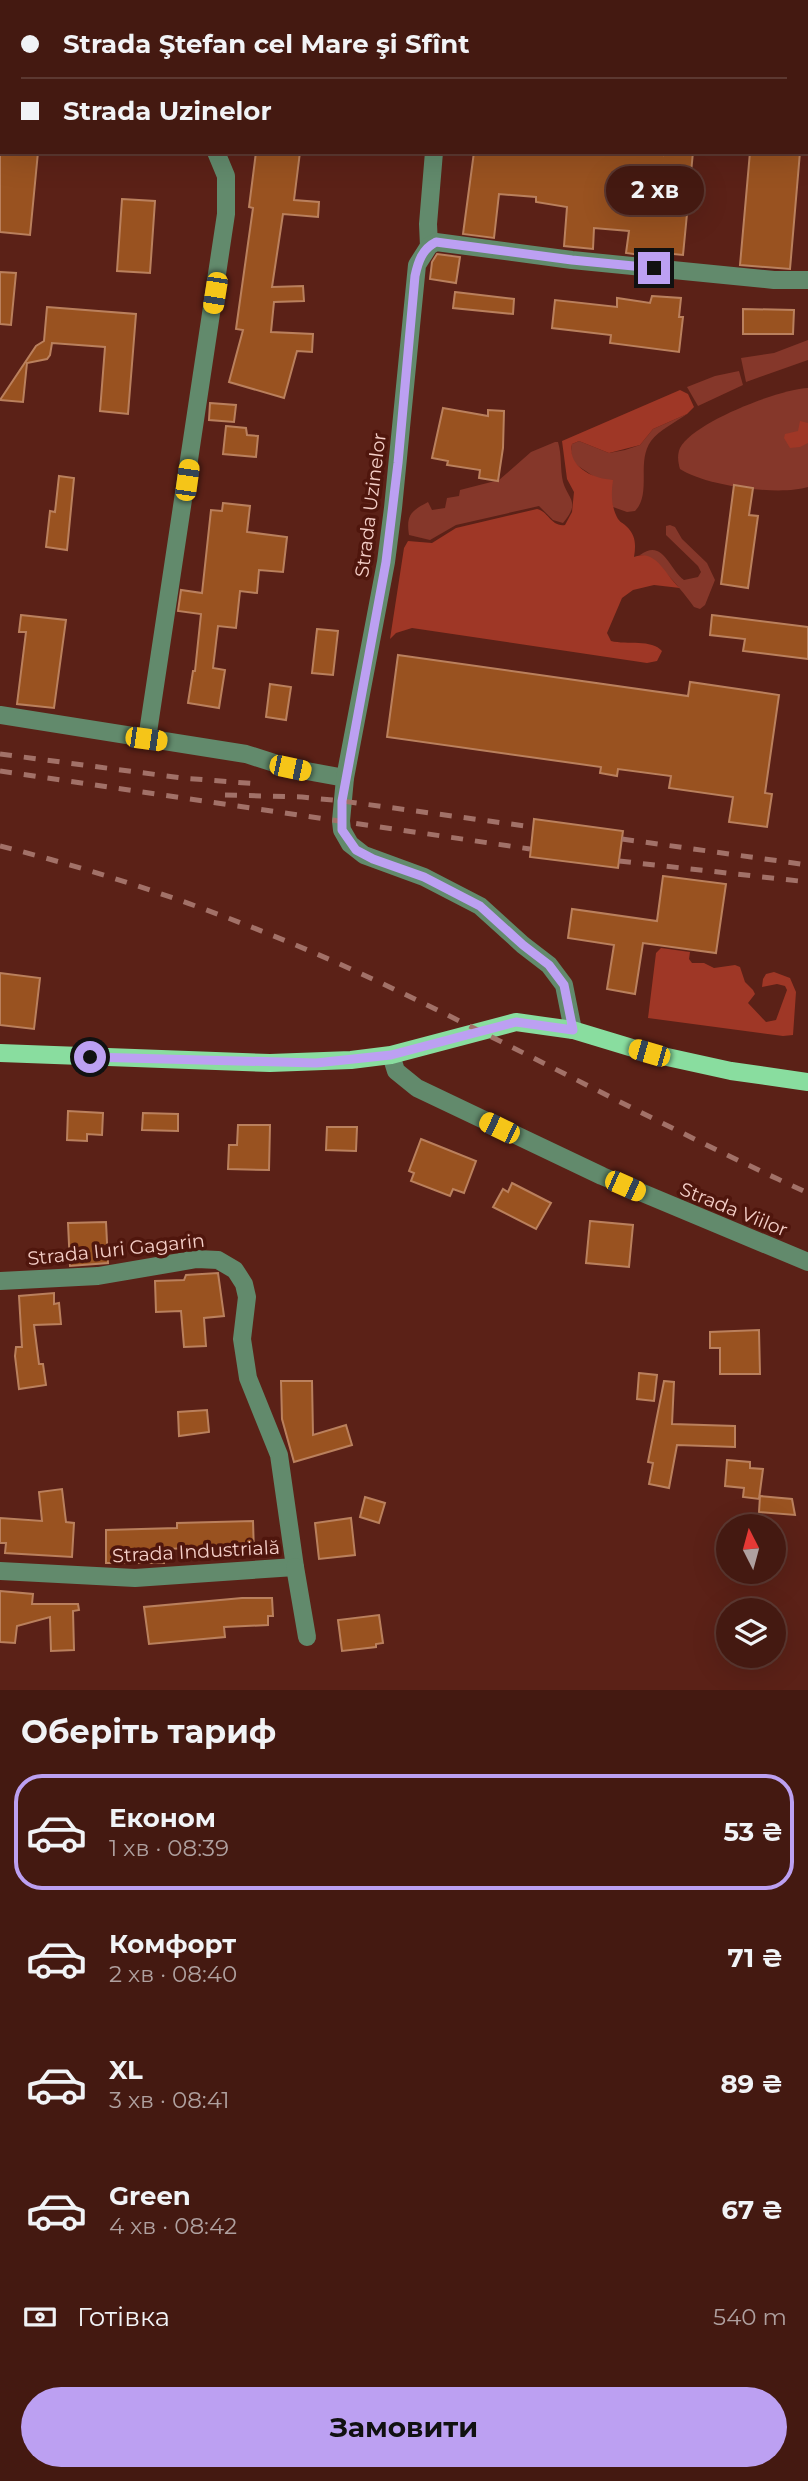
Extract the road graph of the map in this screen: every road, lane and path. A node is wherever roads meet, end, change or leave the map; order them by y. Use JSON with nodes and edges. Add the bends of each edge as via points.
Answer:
{"nodes":[{"id":1,"x":217,"y":154,"type":"edge"},
{"id":2,"x":434,"y":154,"type":"edge"},
{"id":3,"x":429,"y":246,"type":"junction"},
{"id":4,"x":808,"y":280,"type":"edge"},
{"id":5,"x":0,"y":715,"type":"edge"},
{"id":6,"x":146,"y":739,"type":"junction"},
{"id":7,"x":345,"y":778,"type":"junction"},
{"id":8,"x":573,"y":1030,"type":"junction"},
{"id":9,"x":0,"y":1053,"type":"edge"},
{"id":10,"x":391,"y":1055,"type":"junction"},
{"id":11,"x":808,"y":1082,"type":"edge"},
{"id":12,"x":808,"y":1262,"type":"edge"},
{"id":13,"x":235,"y":1270,"type":"joint"},
{"id":14,"x":0,"y":1281,"type":"edge"},
{"id":15,"x":295,"y":1567,"type":"junction"},
{"id":16,"x":0,"y":1571,"type":"edge"},
{"id":17,"x":307,"y":1637,"type":"dead end"}],
"edges":[{"from":1,"to":6,"type":"street","via":[[226,176],[226,214]]},
{"from":2,"to":3,"type":"street"},
{"from":3,"to":4,"type":"street","via":[[436,242],[586,262]]},
{"from":3,"to":7,"type":"street","name":"Strada Uzinelor","via":[[415,276],[386,562]]},
{"from":5,"to":6,"type":"street"},
{"from":6,"to":7,"type":"street","via":[[246,754]]},
{"from":7,"to":8,"type":"street","name":"Strada Uzinelor","via":[[341,821],[350,844],[373,859],[440,884],[480,906],[558,974],[568,997]]},
{"from":8,"to":10,"type":"main road","via":[[516,1022]]},
{"from":8,"to":11,"type":"main road","via":[[688,1062]]},
{"from":9,"to":10,"type":"main road","via":[[270,1063]]},
{"from":10,"to":12,"type":"street","name":"Strada Viilor","via":[[396,1071],[408,1082],[440,1099],[614,1181]]},
{"from":13,"to":14,"type":"street","name":"Strada Iuri Gagarin","via":[[218,1260],[197,1259],[98,1276]]},
{"from":13,"to":15,"type":"street","name":"Strada Industrială","via":[[247,1297],[242,1339],[248,1378],[279,1455]]},
{"from":15,"to":16,"type":"street","name":"Strada Industrială","via":[[135,1578]]},
{"from":15,"to":17,"type":"street"}]}
